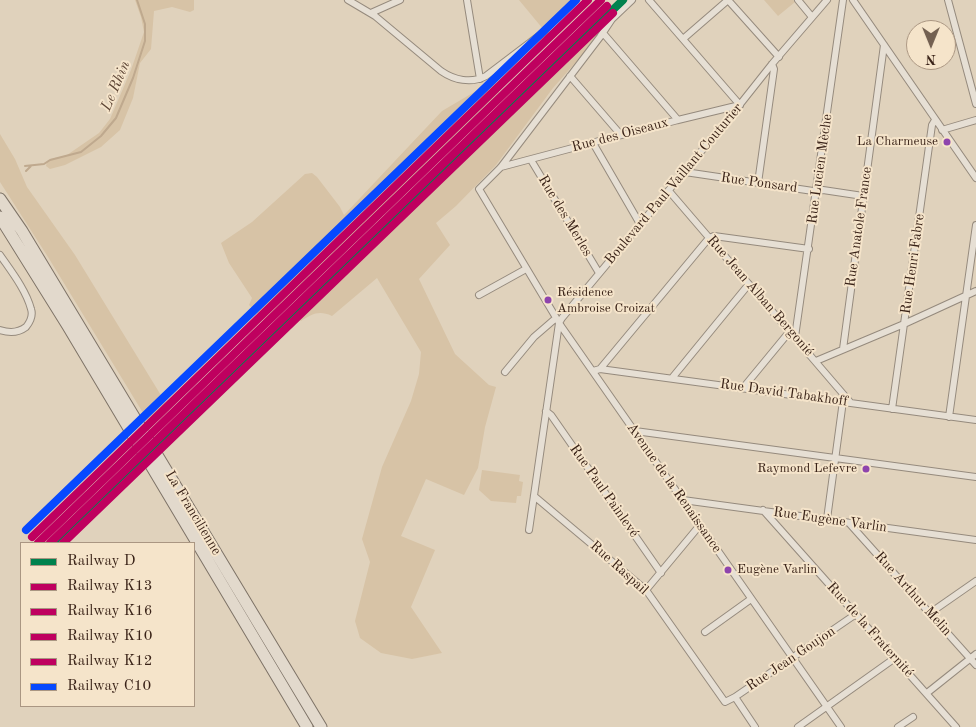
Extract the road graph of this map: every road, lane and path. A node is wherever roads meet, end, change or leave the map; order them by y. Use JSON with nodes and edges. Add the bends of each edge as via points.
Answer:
{"nodes":[{"id":1,"x":348,"y":0,"type":"edge"},
{"id":2,"x":400,"y":0,"type":"edge"},
{"id":3,"x":467,"y":0,"type":"edge"},
{"id":4,"x":586,"y":0,"type":"edge"},
{"id":5,"x":632,"y":0,"type":"edge"},
{"id":6,"x":649,"y":0,"type":"edge"},
{"id":7,"x":728,"y":0,"type":"edge"},
{"id":8,"x":798,"y":0,"type":"edge"},
{"id":9,"x":827,"y":0,"type":"edge"},
{"id":10,"x":844,"y":0,"type":"edge"},
{"id":11,"x":853,"y":0,"type":"edge"},
{"id":12,"x":948,"y":0,"type":"edge"},
{"id":13,"x":371,"y":13,"type":"junction"},
{"id":14,"x":812,"y":16,"type":"junction"},
{"id":15,"x":603,"y":33,"type":"junction"},
{"id":16,"x":683,"y":38,"type":"junction"},
{"id":17,"x":884,"y":46,"type":"junction"},
{"id":18,"x":779,"y":57,"type":"junction"},
{"id":19,"x":772,"y":64,"type":"junction"},
{"id":20,"x":570,"y":76,"type":"junction"},
{"id":21,"x":480,"y":80,"type":"junction"},
{"id":22,"x":976,"y":104,"type":"edge"},
{"id":23,"x":740,"y":105,"type":"junction"},
{"id":24,"x":678,"y":120,"type":"junction"},
{"id":25,"x":935,"y":120,"type":"junction"},
{"id":26,"x":976,"y":120,"type":"edge"},
{"id":27,"x":942,"y":130,"type":"junction"},
{"id":28,"x":621,"y":135,"type":"junction"},
{"id":29,"x":593,"y":142,"type":"junction"},
{"id":30,"x":531,"y":160,"type":"junction"},
{"id":31,"x":500,"y":167,"type":"junction"},
{"id":32,"x":685,"y":172,"type":"junction"},
{"id":33,"x":976,"y":178,"type":"edge"},
{"id":34,"x":758,"y":183,"type":"junction"},
{"id":35,"x":669,"y":191,"type":"junction"},
{"id":36,"x":817,"y":191,"type":"junction"},
{"id":37,"x":863,"y":196,"type":"junction"},
{"id":38,"x":0,"y":198,"type":"edge"},
{"id":39,"x":0,"y":217,"type":"edge"},
{"id":40,"x":640,"y":224,"type":"junction"},
{"id":41,"x":976,"y":225,"type":"edge"},
{"id":42,"x":709,"y":238,"type":"junction"},
{"id":43,"x":809,"y":249,"type":"junction"},
{"id":44,"x":0,"y":254,"type":"edge"},
{"id":45,"x":526,"y":269,"type":"junction"},
{"id":46,"x":599,"y":273,"type":"junction"},
{"id":47,"x":749,"y":284,"type":"junction"},
{"id":48,"x":976,"y":291,"type":"edge"},
{"id":49,"x":479,"y":295,"type":"dead end"},
{"id":50,"x":967,"y":295,"type":"junction"},
{"id":51,"x":558,"y":321,"type":"junction"},
{"id":52,"x":904,"y":324,"type":"junction"},
{"id":53,"x":0,"y":330,"type":"edge"},
{"id":54,"x":793,"y":334,"type":"junction"},
{"id":55,"x":843,"y":349,"type":"junction"},
{"id":56,"x":816,"y":361,"type":"junction"},
{"id":57,"x":600,"y":369,"type":"junction"},
{"id":58,"x":593,"y":371,"type":"junction"},
{"id":59,"x":505,"y":372,"type":"dead end"},
{"id":60,"x":672,"y":378,"type":"junction"},
{"id":61,"x":743,"y":388,"type":"junction"},
{"id":62,"x":846,"y":402,"type":"junction"},
{"id":63,"x":892,"y":408,"type":"junction"},
{"id":64,"x":546,"y":411,"type":"junction"},
{"id":65,"x":949,"y":417,"type":"junction"},
{"id":66,"x":976,"y":420,"type":"edge"},
{"id":67,"x":635,"y":431,"type":"junction"},
{"id":68,"x":836,"y":459,"type":"junction"},
{"id":69,"x":976,"y":477,"type":"edge"},
{"id":70,"x":534,"y":496,"type":"junction"},
{"id":71,"x":683,"y":500,"type":"junction"},
{"id":72,"x":763,"y":510,"type":"junction"},
{"id":73,"x":827,"y":519,"type":"junction"},
{"id":74,"x":849,"y":523,"type":"junction"},
{"id":75,"x":700,"y":525,"type":"junction"},
{"id":76,"x":529,"y":530,"type":"dead end"},
{"id":77,"x":976,"y":540,"type":"edge"},
{"id":78,"x":661,"y":573,"type":"junction"},
{"id":79,"x":976,"y":581,"type":"edge"},
{"id":80,"x":646,"y":590,"type":"junction"},
{"id":81,"x":751,"y":599,"type":"junction"},
{"id":82,"x":930,"y":613,"type":"junction"},
{"id":83,"x":856,"y":614,"type":"junction"},
{"id":84,"x":706,"y":632,"type":"dead end"},
{"id":85,"x":973,"y":656,"type":"edge"},
{"id":86,"x":792,"y":657,"type":"junction"},
{"id":87,"x":895,"y":658,"type":"junction"},
{"id":88,"x":976,"y":665,"type":"edge"},
{"id":89,"x":927,"y":693,"type":"junction"},
{"id":90,"x":735,"y":697,"type":"junction"},
{"id":91,"x":725,"y":702,"type":"joint"},
{"id":92,"x":826,"y":707,"type":"junction"},
{"id":93,"x":310,"y":708,"type":"junction"},
{"id":94,"x":913,"y":717,"type":"dead end"},
{"id":95,"x":307,"y":727,"type":"edge"},
{"id":96,"x":321,"y":727,"type":"edge"},
{"id":97,"x":326,"y":727,"type":"edge"},
{"id":98,"x":755,"y":727,"type":"edge"},
{"id":99,"x":798,"y":727,"type":"edge"},
{"id":100,"x":841,"y":727,"type":"edge"},
{"id":101,"x":898,"y":727,"type":"edge"},
{"id":102,"x":956,"y":727,"type":"edge"}],
"edges":[{"from":1,"to":13,"type":"street"},
{"from":2,"to":13,"type":"street"},
{"from":3,"to":21,"type":"street"},
{"from":4,"to":21,"type":"street"},
{"from":5,"to":15,"type":"street"},
{"from":6,"to":16,"type":"street"},
{"from":7,"to":16,"type":"street"},
{"from":7,"to":18,"type":"street"},
{"from":8,"to":14,"type":"street"},
{"from":9,"to":14,"type":"street","name":"Boulevard Paul Vaillant Couturier"},
{"from":10,"to":36,"type":"street","name":"Rue Lucien Mèche"},
{"from":11,"to":17,"type":"street"},
{"from":12,"to":22,"type":"street"},
{"from":13,"to":21,"type":"street","via":[[449,77]]},
{"from":14,"to":18,"type":"street","name":"Boulevard Paul Vaillant Couturier"},
{"from":15,"to":20,"type":"street"},
{"from":15,"to":24,"type":"street"},
{"from":16,"to":23,"type":"street"},
{"from":17,"to":25,"type":"street"},
{"from":17,"to":37,"type":"street","name":"Rue Anatole France"},
{"from":18,"to":19,"type":"street","name":"Boulevard Paul Vaillant Couturier"},
{"from":19,"to":23,"type":"street","name":"Boulevard Paul Vaillant Couturier"},
{"from":19,"to":34,"type":"street","via":[[774,69]]},
{"from":20,"to":28,"type":"street"},
{"from":20,"to":31,"type":"street"},
{"from":23,"to":24,"type":"street","name":"Rue des Oiseaux"},
{"from":23,"to":32,"type":"street","name":"Boulevard Paul Vaillant Couturier"},
{"from":24,"to":28,"type":"street","name":"Rue des Oiseaux"},
{"from":25,"to":27,"type":"street"},
{"from":25,"to":52,"type":"street","name":"Rue Henri Fabre"},
{"from":26,"to":27,"type":"street"},
{"from":27,"to":33,"type":"street"},
{"from":28,"to":29,"type":"street","name":"Rue des Oiseaux"},
{"from":29,"to":30,"type":"street","name":"Rue des Oiseaux"},
{"from":29,"to":40,"type":"street"},
{"from":30,"to":31,"type":"street","name":"Rue des Oiseaux"},
{"from":30,"to":46,"type":"street","name":"Rue des Merles"},
{"from":31,"to":45,"type":"street","name":"Avenue de la Renaissance","via":[[479,189]]},
{"from":32,"to":34,"type":"street","name":"Rue Ponsard"},
{"from":32,"to":35,"type":"street","name":"Boulevard Paul Vaillant Couturier"},
{"from":34,"to":36,"type":"street","name":"Rue Ponsard"},
{"from":35,"to":40,"type":"street","name":"Boulevard Paul Vaillant Couturier"},
{"from":35,"to":42,"type":"street","name":"Rue Jean Alban Bergonié"},
{"from":36,"to":37,"type":"street","name":"Rue Ponsard"},
{"from":36,"to":43,"type":"street","name":"Rue Lucien Mèche"},
{"from":37,"to":55,"type":"street","name":"Rue Anatole France"},
{"from":38,"to":93,"type":"highway","name":"La Francilienne"},
{"from":39,"to":95,"type":"highway","name":"La Francilienne"},
{"from":40,"to":46,"type":"street","name":"Boulevard Paul Vaillant Couturier"},
{"from":41,"to":50,"type":"street"},
{"from":42,"to":43,"type":"street","via":[[714,236]]},
{"from":42,"to":47,"type":"street","name":"Rue Jean Alban Bergonié"},
{"from":42,"to":57,"type":"street"},
{"from":43,"to":54,"type":"street","name":"Rue Lucien Mèche"},
{"from":44,"to":53,"type":"street","via":[[21,288],[32,315],[25,328],[17,332]]},
{"from":45,"to":49,"type":"street"},
{"from":45,"to":51,"type":"street","name":"Avenue de la Renaissance"},
{"from":46,"to":51,"type":"street","name":"Boulevard Paul Vaillant Couturier"},
{"from":47,"to":54,"type":"street","name":"Rue Jean Alban Bergonié"},
{"from":47,"to":60,"type":"street"},
{"from":48,"to":50,"type":"street"},
{"from":50,"to":52,"type":"street"},
{"from":50,"to":65,"type":"street"},
{"from":51,"to":58,"type":"street","name":"Avenue de la Renaissance"},
{"from":51,"to":59,"type":"street","name":"Boulevard Paul Vaillant Couturier","via":[[534,337]]},
{"from":51,"to":64,"type":"street"},
{"from":52,"to":55,"type":"street"},
{"from":52,"to":63,"type":"street","name":"Rue Henri Fabre"},
{"from":54,"to":56,"type":"street","name":"Rue Jean Alban Bergonié"},
{"from":54,"to":61,"type":"street"},
{"from":55,"to":56,"type":"street"},
{"from":56,"to":62,"type":"street","name":"Rue Jean Alban Bergonié"},
{"from":57,"to":58,"type":"street","name":"Rue David Tabakhoff"},
{"from":57,"to":60,"type":"street","name":"Rue David Tabakhoff"},
{"from":58,"to":67,"type":"street","name":"Avenue de la Renaissance"},
{"from":60,"to":61,"type":"street","name":"Rue David Tabakhoff"},
{"from":61,"to":62,"type":"street","name":"Rue David Tabakhoff"},
{"from":62,"to":63,"type":"street","name":"Rue David Tabakhoff"},
{"from":62,"to":68,"type":"street"},
{"from":63,"to":65,"type":"street","name":"Rue David Tabakhoff"},
{"from":64,"to":70,"type":"street"},
{"from":64,"to":78,"type":"street","name":"Rue Paul Painlevé"},
{"from":65,"to":66,"type":"street","name":"Rue David Tabakhoff"},
{"from":67,"to":68,"type":"street"},
{"from":67,"to":71,"type":"street","name":"Avenue de la Renaissance"},
{"from":68,"to":69,"type":"street"},
{"from":68,"to":73,"type":"street"},
{"from":70,"to":76,"type":"street"},
{"from":70,"to":80,"type":"street","name":"Rue Raspail"},
{"from":71,"to":72,"type":"street","name":"Rue Eugène Varlin"},
{"from":71,"to":75,"type":"street","name":"Avenue de la Renaissance"},
{"from":72,"to":73,"type":"street","name":"Rue Eugène Varlin"},
{"from":72,"to":83,"type":"street","name":"Rue de la Fraternité"},
{"from":73,"to":74,"type":"street","name":"Rue Eugène Varlin"},
{"from":74,"to":77,"type":"street","name":"Rue Eugène Varlin"},
{"from":74,"to":82,"type":"street","name":"Rue Arthur Melin"},
{"from":75,"to":78,"type":"street"},
{"from":75,"to":81,"type":"street","name":"Avenue de la Renaissance"},
{"from":78,"to":80,"type":"street"},
{"from":79,"to":82,"type":"street"},
{"from":80,"to":91,"type":"street","name":"Rue Raspail"},
{"from":81,"to":84,"type":"street"},
{"from":81,"to":86,"type":"street","name":"Avenue de la Renaissance"},
{"from":82,"to":85,"type":"street","name":"Rue Arthur Melin"},
{"from":83,"to":86,"type":"street","name":"Rue Jean Goujon"},
{"from":83,"to":87,"type":"street","name":"Rue de la Fraternité"},
{"from":85,"to":88,"type":"street","name":"Rue Arthur Melin"},
{"from":85,"to":89,"type":"street"},
{"from":86,"to":90,"type":"street","name":"Rue Jean Goujon"},
{"from":86,"to":92,"type":"street","name":"Avenue de la Renaissance"},
{"from":87,"to":89,"type":"street","name":"Rue de la Fraternité"},
{"from":87,"to":92,"type":"street"},
{"from":89,"to":102,"type":"street","name":"Rue de la Fraternité"},
{"from":90,"to":91,"type":"street","name":"Rue Jean Goujon"},
{"from":90,"to":98,"type":"street"},
{"from":92,"to":99,"type":"street"},
{"from":92,"to":100,"type":"street","name":"Avenue de la Renaissance"},
{"from":93,"to":96,"type":"highway","name":"La Francilienne"},
{"from":93,"to":97,"type":"highway"},
{"from":94,"to":101,"type":"street"}]}
